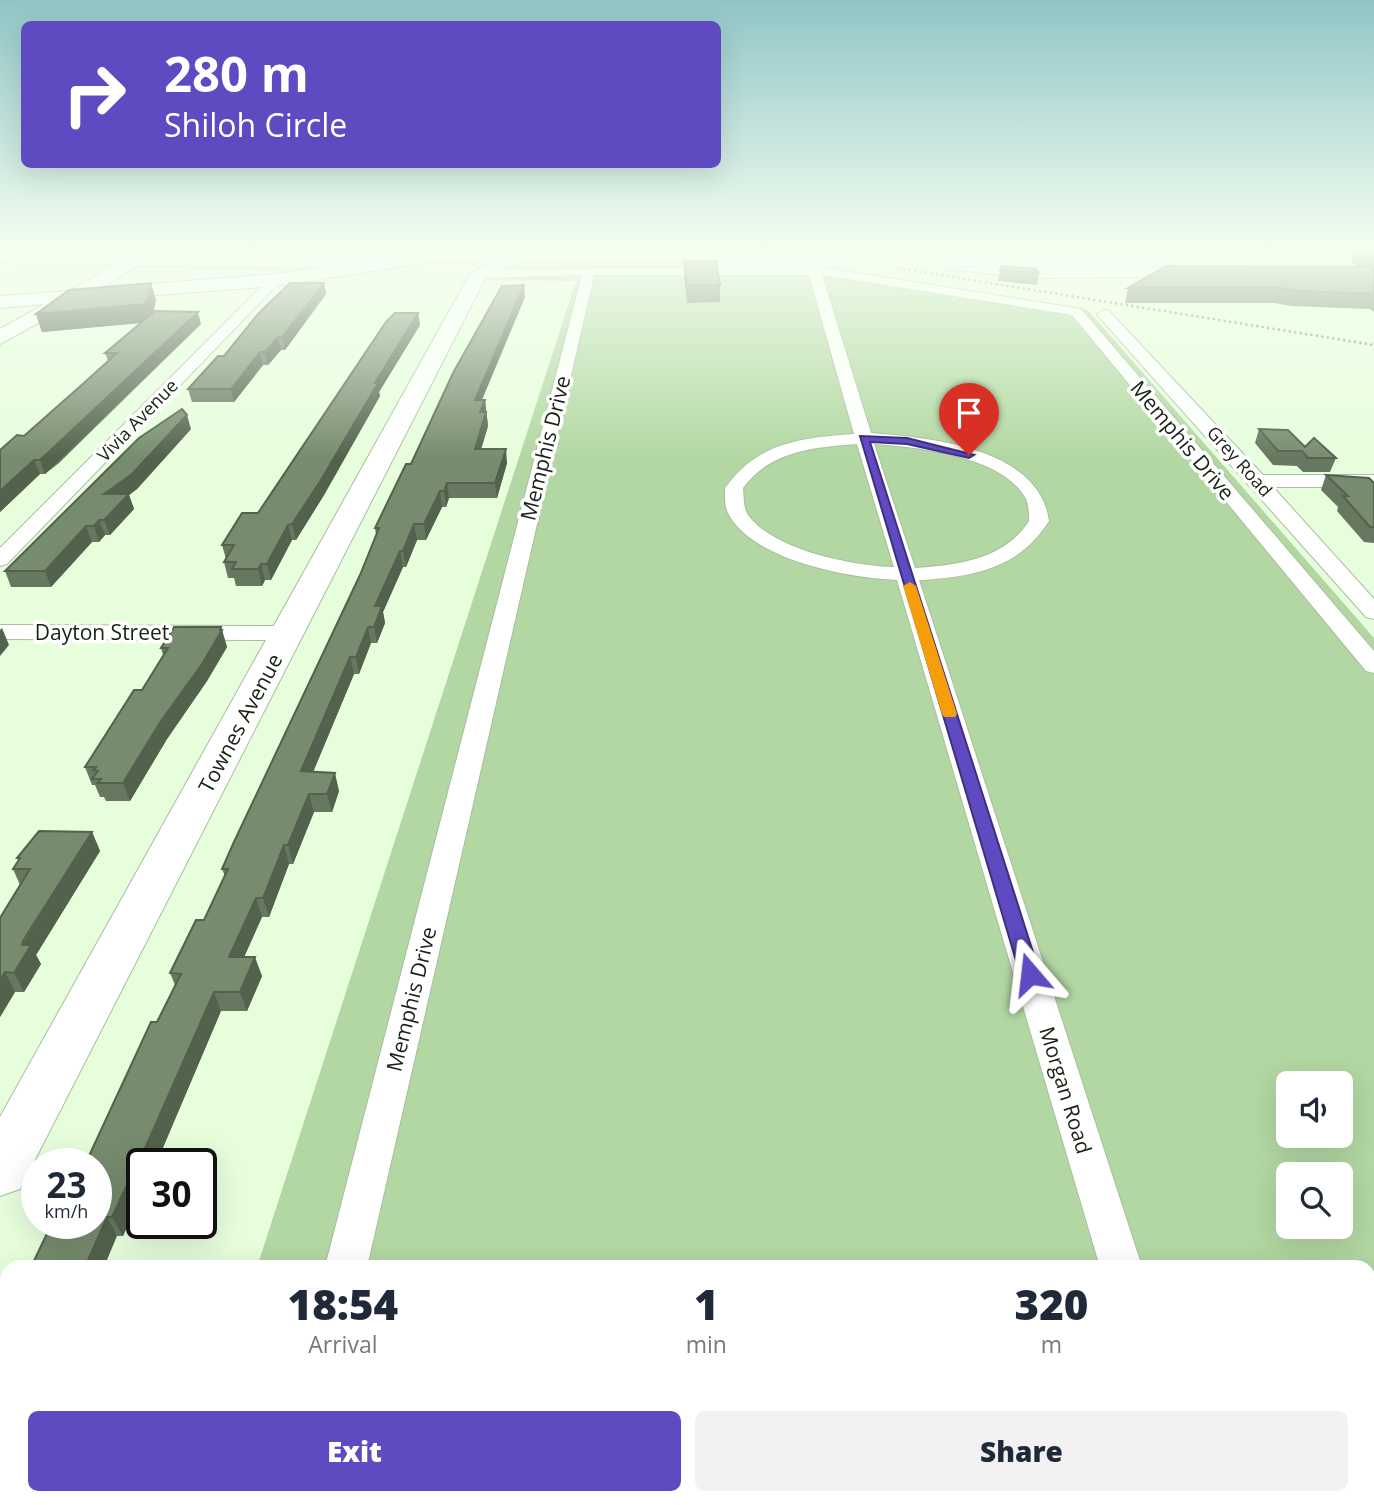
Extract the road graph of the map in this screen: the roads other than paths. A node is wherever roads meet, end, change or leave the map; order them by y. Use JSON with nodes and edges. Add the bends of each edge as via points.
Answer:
{"nodes":[{"id":1,"x":33,"y":318,"type":"edge"},
{"id":2,"x":238,"y":318,"type":"edge"},
{"id":3,"x":445,"y":318,"type":"edge"},
{"id":4,"x":577,"y":318,"type":"edge"},
{"id":5,"x":828,"y":318,"type":"edge"},
{"id":6,"x":1081,"y":318,"type":"edge"},
{"id":7,"x":1108,"y":318,"type":"edge"},
{"id":8,"x":0,"y":338,"type":"edge"},
{"id":9,"x":864,"y":438,"type":"junction"},
{"id":10,"x":1258,"y":481,"type":"junction"},
{"id":11,"x":1374,"y":481,"type":"edge"},
{"id":12,"x":0,"y":560,"type":"edge"},
{"id":13,"x":906,"y":574,"type":"junction"},
{"id":14,"x":1374,"y":612,"type":"edge"},
{"id":15,"x":0,"y":632,"type":"edge"},
{"id":16,"x":288,"y":634,"type":"junction"},
{"id":17,"x":1374,"y":667,"type":"edge"},
{"id":18,"x":0,"y":1171,"type":"edge"},
{"id":19,"x":348,"y":1260,"type":"edge"},
{"id":20,"x":1119,"y":1260,"type":"edge"}],
"edges":[{"from":1,"to":8,"type":"main road"},
{"from":2,"to":12,"type":"street","name":"Vivia Avenue"},
{"from":3,"to":16,"type":"main road","name":"Townes Avenue"},
{"from":4,"to":19,"type":"street","name":"Memphis Drive"},
{"from":5,"to":9,"type":"street","name":"Morgan Road"},
{"from":6,"to":17,"type":"street","name":"Memphis Drive"},
{"from":7,"to":10,"type":"street","name":"Grey Road"},
{"from":9,"to":13,"type":"street","name":"Morgan Road"},
{"from":9,"to":13,"type":"street","via":[[792,448],[750,467],[734,488],[736,511],[757,534],[795,555],[847,569]]},
{"from":9,"to":13,"type":"street","via":[[950,449],[987,462],[1017,479],[1035,499],[1039,521],[1027,541],[999,559],[957,570]]},
{"from":10,"to":11,"type":"street"},
{"from":10,"to":14,"type":"street","name":"Grey Road"},
{"from":13,"to":20,"type":"street","name":"Morgan Road"},
{"from":15,"to":16,"type":"street","name":"Dayton Street"},
{"from":16,"to":18,"type":"main road","name":"Townes Avenue"}]}
